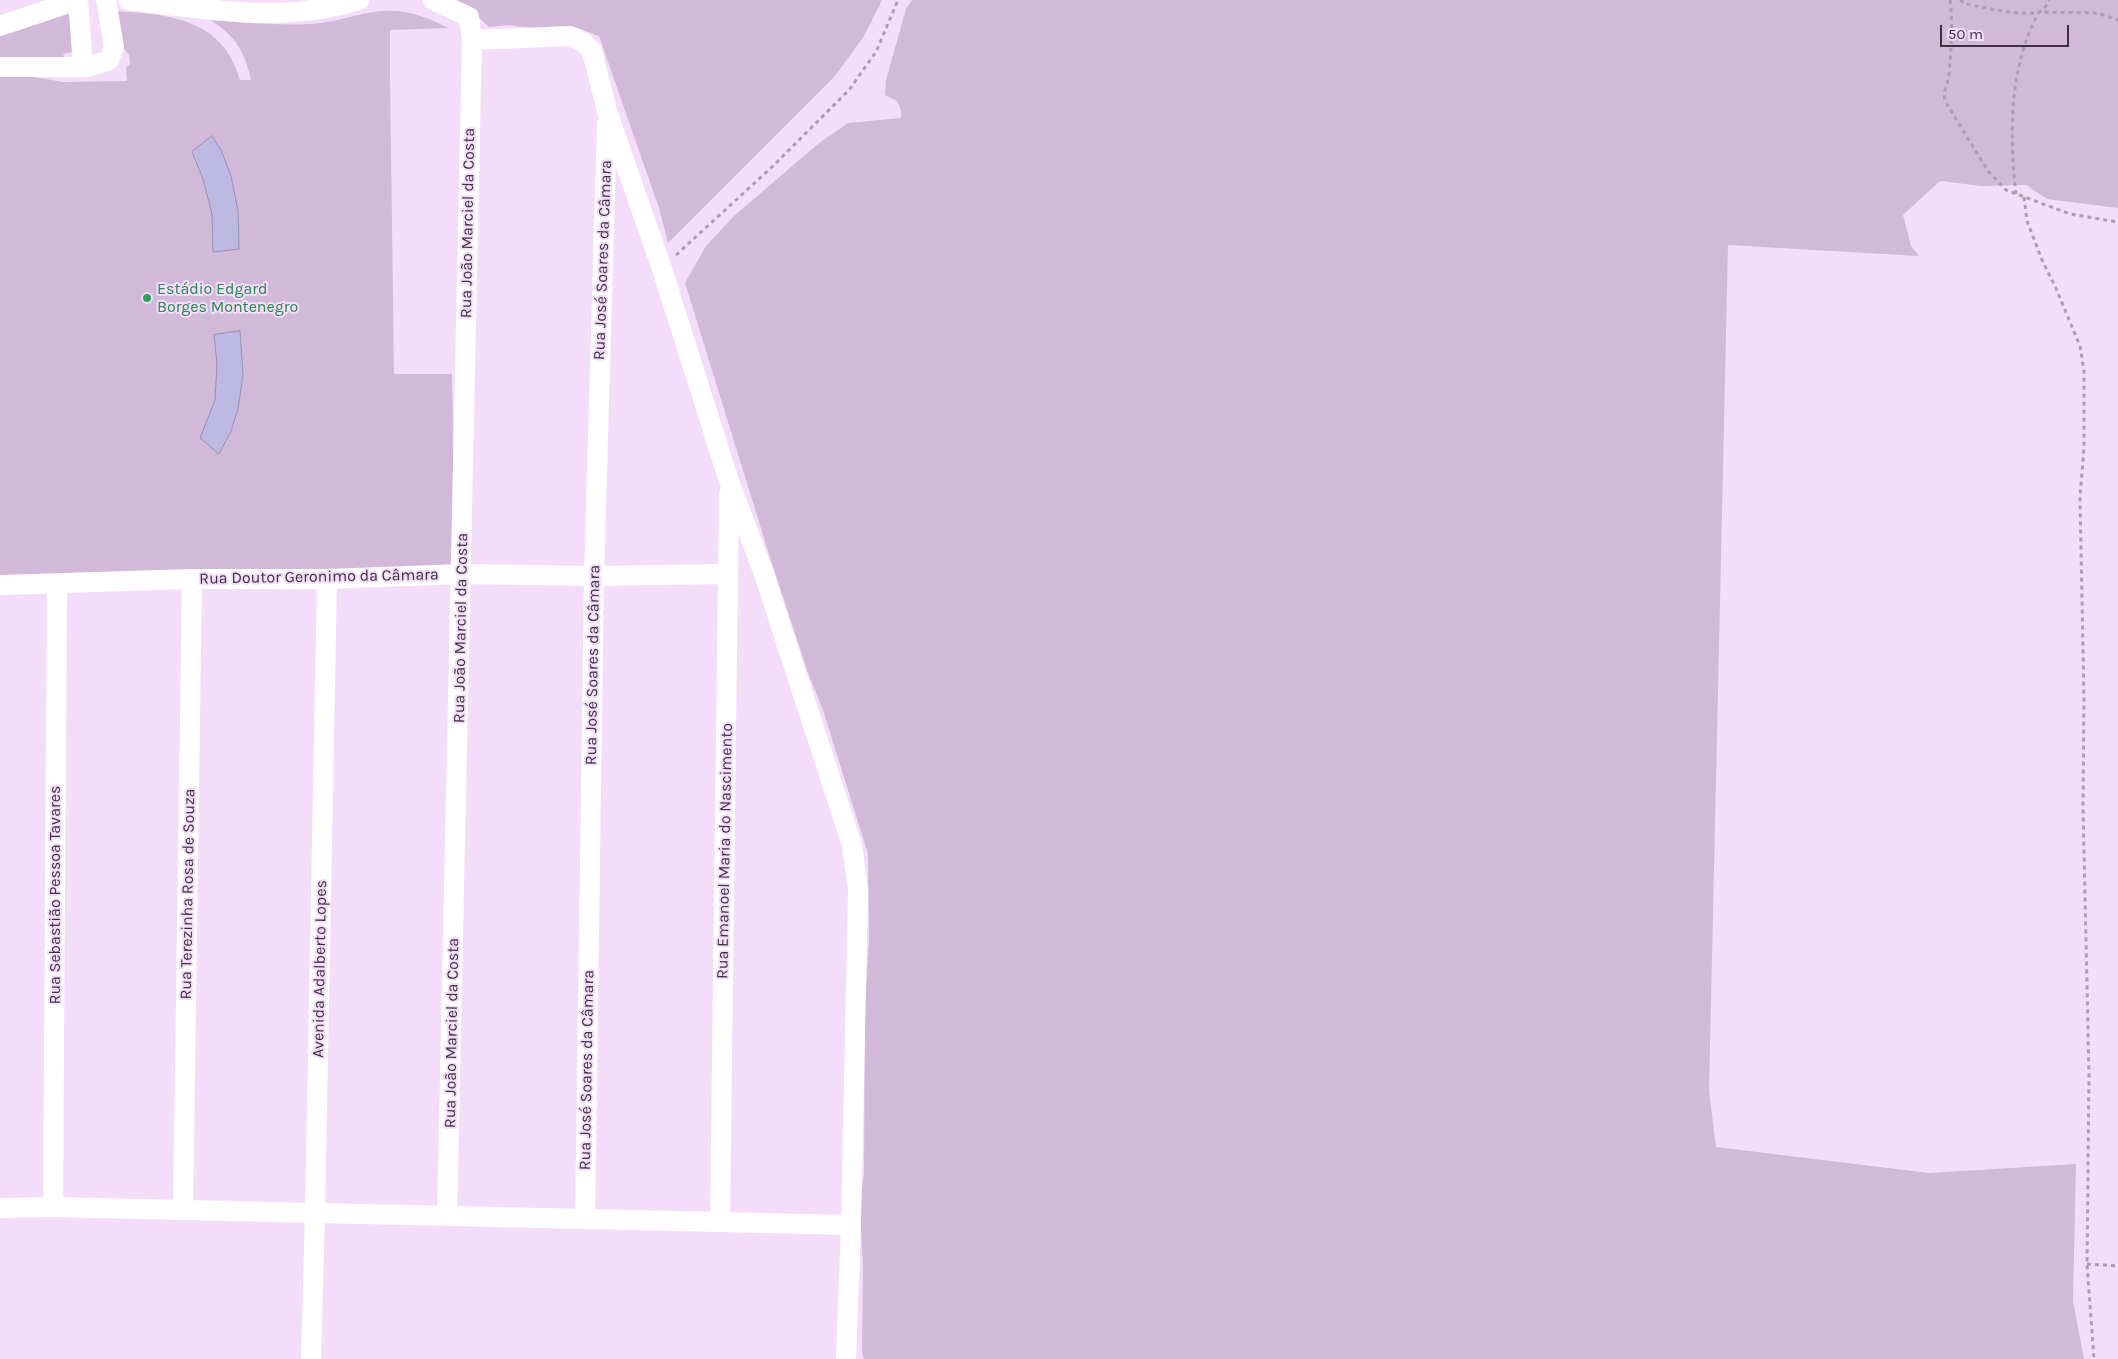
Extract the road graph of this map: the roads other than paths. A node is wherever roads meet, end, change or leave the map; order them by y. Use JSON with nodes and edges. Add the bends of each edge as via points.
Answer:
{"nodes":[{"id":1,"x":78,"y":0,"type":"edge"},
{"id":2,"x":106,"y":0,"type":"edge"},
{"id":3,"x":128,"y":0,"type":"edge"},
{"id":4,"x":359,"y":0,"type":"edge"},
{"id":5,"x":433,"y":0,"type":"edge"},
{"id":6,"x":0,"y":26,"type":"edge"},
{"id":7,"x":472,"y":40,"type":"junction"},
{"id":8,"x":83,"y":66,"type":"junction"},
{"id":9,"x":0,"y":67,"type":"edge"},
{"id":10,"x":607,"y":111,"type":"junction"},
{"id":11,"x":729,"y":481,"type":"junction"},
{"id":12,"x":462,"y":574,"type":"junction"},
{"id":13,"x":728,"y":574,"type":"junction"},
{"id":14,"x":594,"y":576,"type":"junction"},
{"id":15,"x":192,"y":579,"type":"junction"},
{"id":16,"x":327,"y":579,"type":"junction"},
{"id":17,"x":57,"y":583,"type":"junction"},
{"id":18,"x":0,"y":585,"type":"edge"},
{"id":19,"x":53,"y":1207,"type":"junction"},
{"id":20,"x":0,"y":1208,"type":"edge"},
{"id":21,"x":183,"y":1210,"type":"junction"},
{"id":22,"x":315,"y":1213,"type":"junction"},
{"id":23,"x":448,"y":1216,"type":"junction"},
{"id":24,"x":585,"y":1219,"type":"junction"},
{"id":25,"x":720,"y":1222,"type":"junction"},
{"id":26,"x":851,"y":1225,"type":"junction"},
{"id":27,"x":310,"y":1359,"type":"edge"},
{"id":28,"x":846,"y":1359,"type":"edge"}],
"edges":[{"from":1,"to":6,"type":"street"},
{"from":1,"to":8,"type":"street"},
{"from":2,"to":8,"type":"street","via":[[114,47],[112,55],[102,63]]},
{"from":3,"to":4,"type":"street","via":[[218,12],[268,13],[301,13]]},
{"from":5,"to":7,"type":"street","name":"Rua João Marciel da Costa","via":[[468,17]]},
{"from":7,"to":10,"type":"street","via":[[570,36],[583,42],[592,51]]},
{"from":7,"to":12,"type":"street","name":"Rua João Marciel da Costa"},
{"from":8,"to":9,"type":"street"},
{"from":10,"to":11,"type":"street","via":[[662,269]]},
{"from":10,"to":14,"type":"street","name":"Rua José Soares da Câmara"},
{"from":11,"to":13,"type":"street","name":"Rua Emanoel Maria do Nascimento"},
{"from":11,"to":26,"type":"street","via":[[764,574],[852,845],[858,890]]},
{"from":12,"to":14,"type":"street","name":"Rua Doutor Geronimo da Câmara"},
{"from":12,"to":16,"type":"street","name":"Rua Doutor Geronimo da Câmara"},
{"from":12,"to":23,"type":"street","name":"Rua João Marciel da Costa"},
{"from":13,"to":14,"type":"street","name":"Rua Doutor Geronimo da Câmara"},
{"from":13,"to":25,"type":"street","name":"Rua Emanoel Maria do Nascimento"},
{"from":14,"to":24,"type":"street","name":"Rua José Soares da Câmara"},
{"from":15,"to":16,"type":"street","name":"Rua Doutor Geronimo da Câmara"},
{"from":15,"to":17,"type":"street","name":"Rua Doutor Geronimo da Câmara"},
{"from":15,"to":21,"type":"street","name":"Rua Terezinha Rosa de Souza"},
{"from":16,"to":22,"type":"street","name":"Avenida Adalberto Lopes"},
{"from":17,"to":18,"type":"street","name":"Rua Doutor Geronimo da Câmara"},
{"from":17,"to":19,"type":"street","name":"Rua Sebastião Pessoa Tavares"},
{"from":19,"to":20,"type":"street"},
{"from":19,"to":21,"type":"street"},
{"from":21,"to":22,"type":"street"},
{"from":22,"to":23,"type":"street"},
{"from":22,"to":27,"type":"street","name":"Avenida Adalberto Lopes"},
{"from":23,"to":24,"type":"street"},
{"from":24,"to":25,"type":"street"},
{"from":25,"to":26,"type":"street"},
{"from":26,"to":28,"type":"street"}]}
